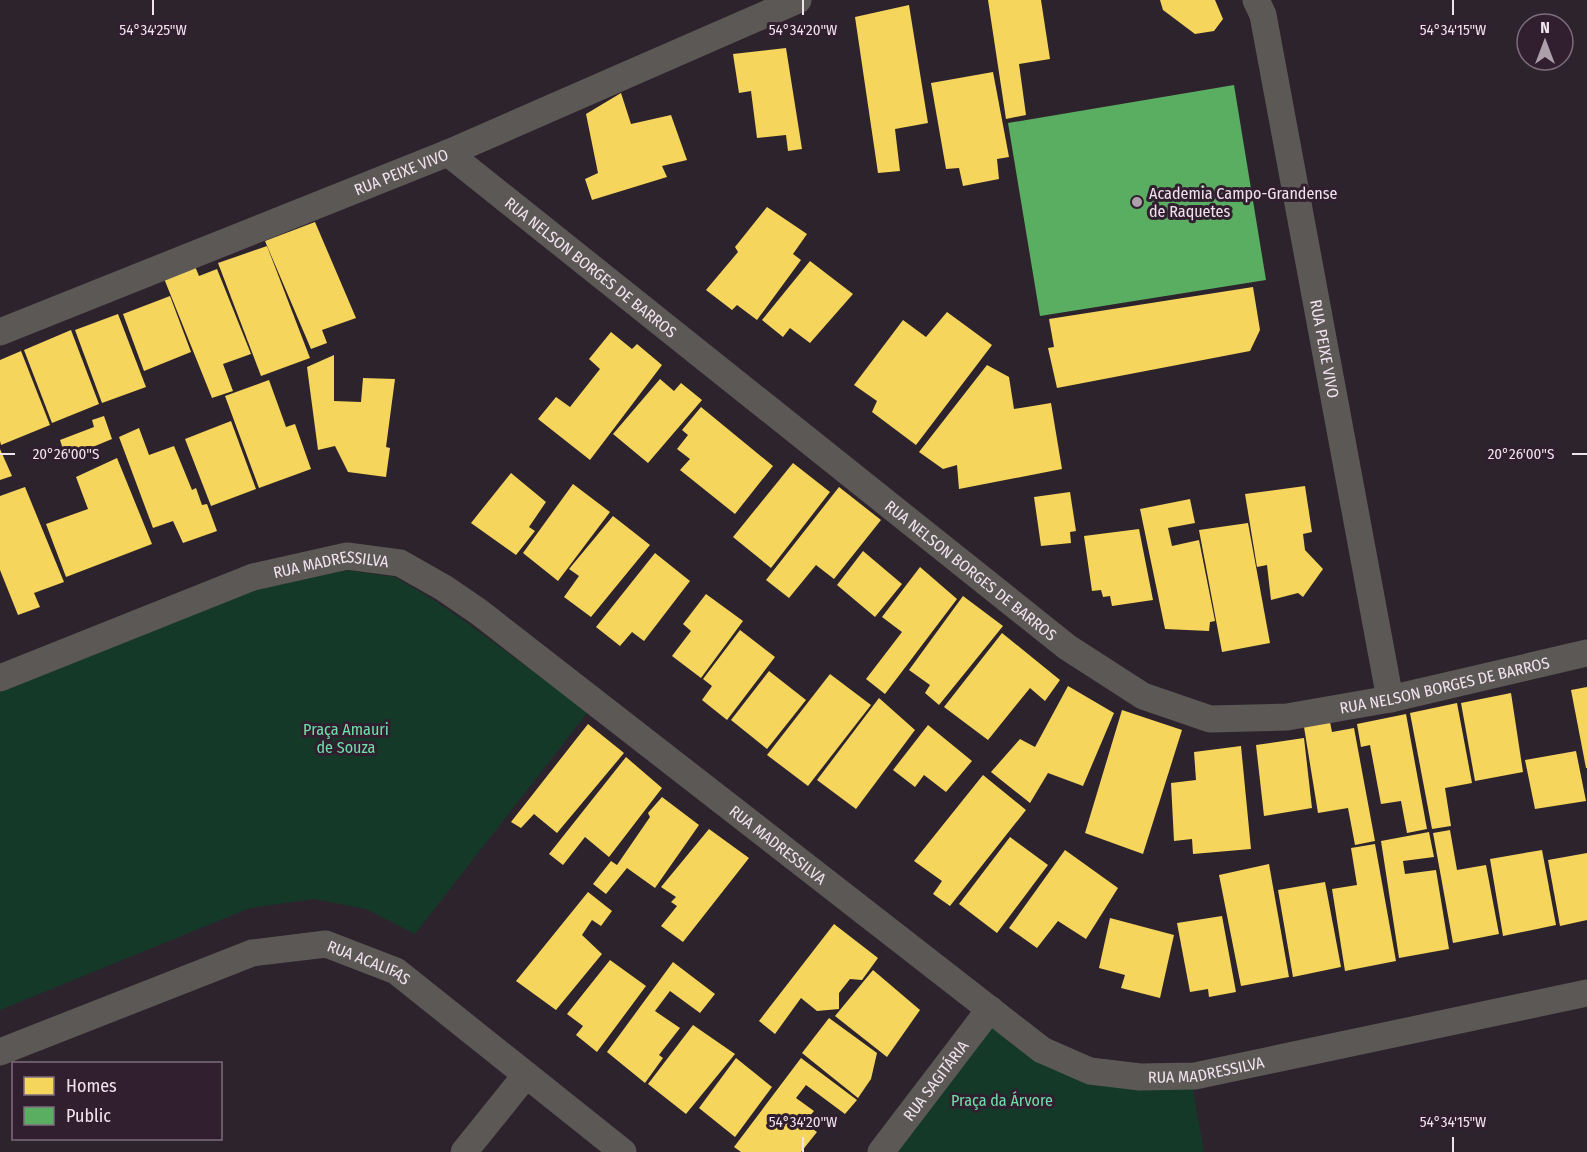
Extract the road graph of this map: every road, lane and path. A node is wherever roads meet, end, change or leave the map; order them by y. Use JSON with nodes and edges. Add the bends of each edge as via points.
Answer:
{"nodes":[{"id":1,"x":798,"y":0,"type":"edge"},
{"id":2,"x":1256,"y":0,"type":"edge"},
{"id":3,"x":448,"y":153,"type":"junction"},
{"id":4,"x":0,"y":332,"type":"edge"},
{"id":5,"x":1587,"y":653,"type":"edge"},
{"id":6,"x":0,"y":678,"type":"edge"},
{"id":7,"x":1390,"y":699,"type":"junction"},
{"id":8,"x":1587,"y":993,"type":"edge"},
{"id":9,"x":990,"y":1008,"type":"junction"},
{"id":10,"x":0,"y":1053,"type":"edge"},
{"id":11,"x":526,"y":1075,"type":"junction"},
{"id":12,"x":464,"y":1152,"type":"edge"},
{"id":13,"x":623,"y":1152,"type":"edge"},
{"id":14,"x":881,"y":1152,"type":"edge"}],
"edges":[{"from":1,"to":3,"type":"street","name":"RUA PEIXE VIVO"},
{"from":2,"to":7,"type":"street","name":"RUA PEIXE VIVO","via":[[1263,15]]},
{"from":3,"to":4,"type":"street","name":"RUA PEIXE VIVO"},
{"from":3,"to":7,"type":"street","name":"RUA NELSON BORGES DE BARROS","via":[[1067,647],[1143,696],[1210,719],[1287,717]]},
{"from":5,"to":7,"type":"street","name":"RUA NELSON BORGES DE BARROS"},
{"from":6,"to":9,"type":"street","name":"RUA MADRESSILVA","via":[[253,577],[347,556],[400,563],[479,612]]},
{"from":8,"to":9,"type":"street","name":"RUA MADRESSILVA","via":[[1195,1076],[1140,1077],[1090,1071],[1042,1050]]},
{"from":9,"to":14,"type":"street","name":"RUA SAGITÁRIA"},
{"from":10,"to":11,"type":"street","name":"RUA ACALIFAS","via":[[252,953],[326,945],[396,971]]},
{"from":11,"to":12,"type":"street"},
{"from":11,"to":13,"type":"street","name":"RUA ACALIFAS"}]}
